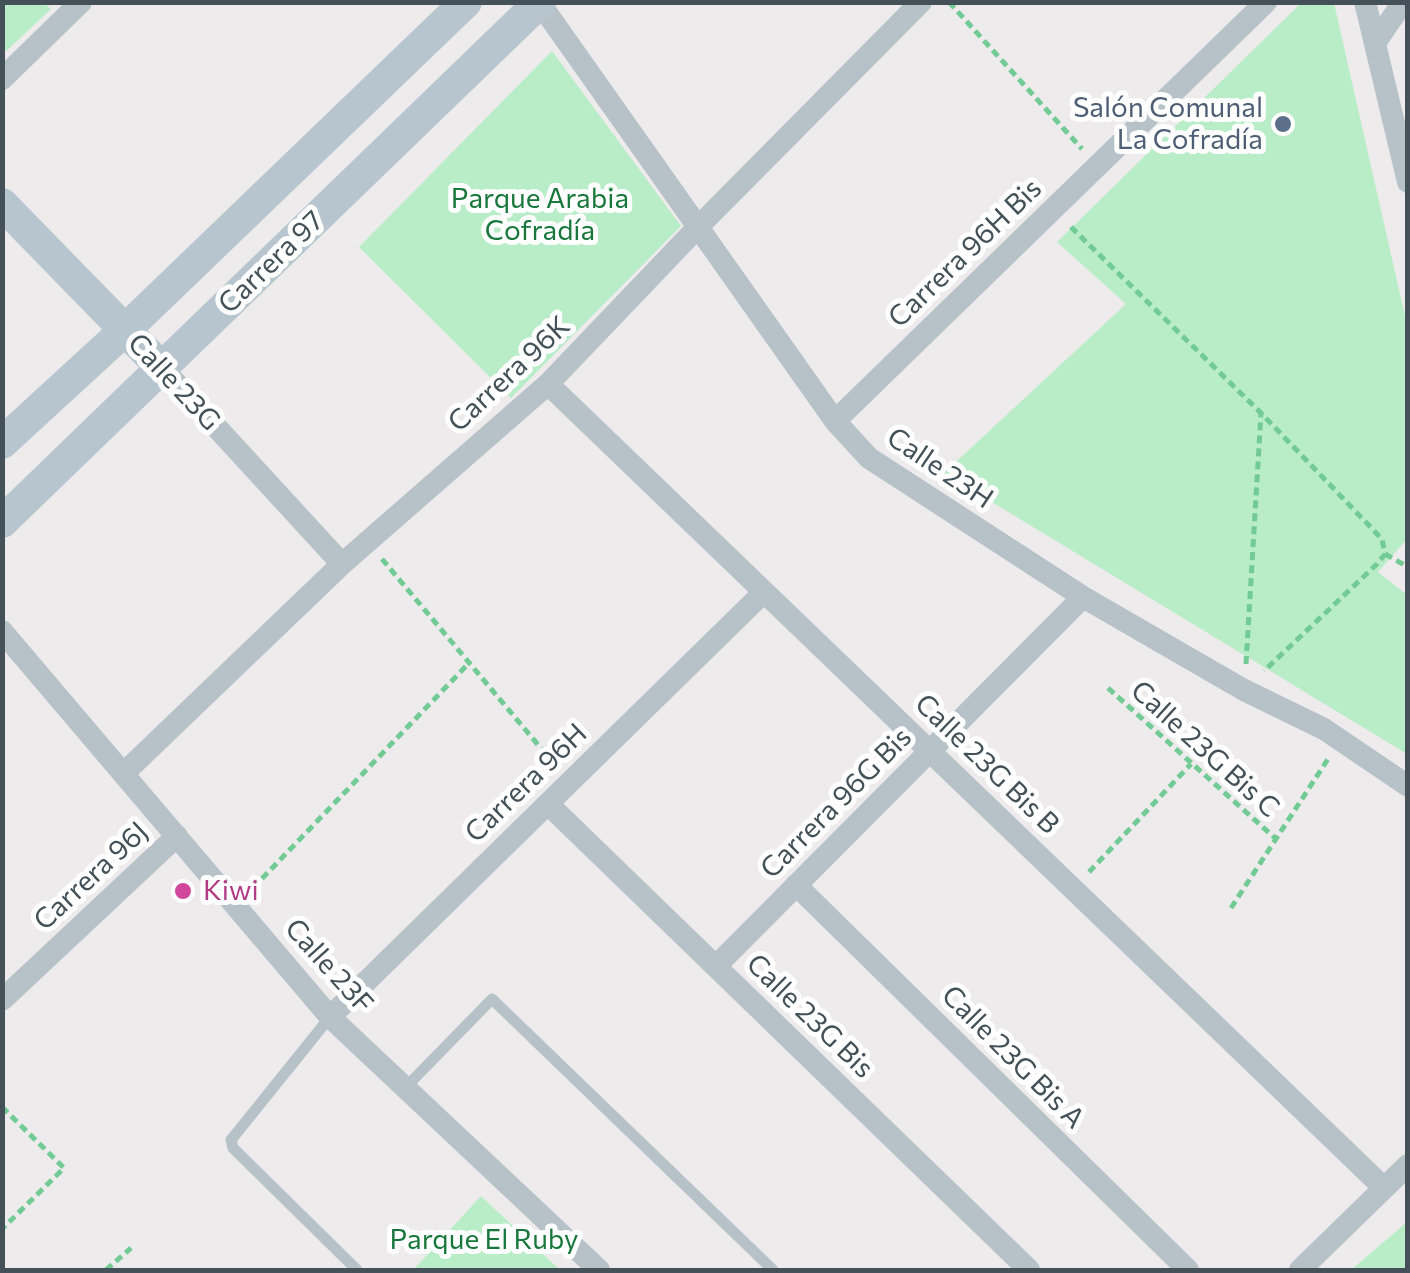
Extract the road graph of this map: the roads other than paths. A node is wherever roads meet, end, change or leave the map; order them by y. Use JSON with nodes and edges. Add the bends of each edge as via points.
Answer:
{"nodes":[{"id":1,"x":81,"y":2,"type":"edge"},
{"id":2,"x":466,"y":2,"type":"edge"},
{"id":3,"x":920,"y":2,"type":"edge"},
{"id":4,"x":1266,"y":2,"type":"edge"},
{"id":5,"x":1365,"y":2,"type":"edge"},
{"id":6,"x":1403,"y":2,"type":"edge"},
{"id":7,"x":540,"y":3,"type":"edge"},
{"id":8,"x":1375,"y":43,"type":"junction"},
{"id":9,"x":2,"y":79,"type":"edge"},
{"id":10,"x":1408,"y":182,"type":"edge"},
{"id":11,"x":2,"y":204,"type":"edge"},
{"id":12,"x":698,"y":226,"type":"junction"},
{"id":13,"x":125,"y":330,"type":"junction"},
{"id":14,"x":162,"y":368,"type":"junction"},
{"id":15,"x":548,"y":384,"type":"junction"},
{"id":16,"x":834,"y":421,"type":"junction"},
{"id":17,"x":2,"y":443,"type":"edge"},
{"id":18,"x":2,"y":522,"type":"edge"},
{"id":19,"x":342,"y":564,"type":"junction"},
{"id":20,"x":764,"y":592,"type":"junction"},
{"id":21,"x":1082,"y":597,"type":"junction"},
{"id":22,"x":2,"y":631,"type":"edge"},
{"id":23,"x":930,"y":751,"type":"junction"},
{"id":24,"x":124,"y":774,"type":"junction"},
{"id":25,"x":1408,"y":786,"type":"edge"},
{"id":26,"x":548,"y":804,"type":"junction"},
{"id":27,"x":177,"y":836,"type":"junction"},
{"id":28,"x":796,"y":885,"type":"junction"},
{"id":29,"x":716,"y":966,"type":"junction"},
{"id":30,"x":2,"y":1000,"type":"edge"},
{"id":31,"x":330,"y":1017,"type":"junction"},
{"id":32,"x":406,"y":1088,"type":"junction"},
{"id":33,"x":1408,"y":1165,"type":"edge"},
{"id":34,"x":1384,"y":1188,"type":"junction"},
{"id":35,"x":358,"y":1270,"type":"edge"},
{"id":36,"x":599,"y":1270,"type":"edge"},
{"id":37,"x":774,"y":1270,"type":"edge"},
{"id":38,"x":1029,"y":1270,"type":"edge"},
{"id":39,"x":1188,"y":1270,"type":"edge"},
{"id":40,"x":1300,"y":1270,"type":"edge"}],
"edges":[{"from":1,"to":9,"type":"street"},
{"from":2,"to":13,"type":"street","name":"Carrera 97"},
{"from":3,"to":12,"type":"street","name":"Carrera 96K"},
{"from":4,"to":16,"type":"street","name":"Carrera 96H Bis"},
{"from":5,"to":8,"type":"street"},
{"from":6,"to":8,"type":"street"},
{"from":7,"to":12,"type":"street","name":"Calle 23H"},
{"from":7,"to":14,"type":"street","name":"Carrera 97"},
{"from":8,"to":10,"type":"street"},
{"from":11,"to":13,"type":"street","name":"Calle 23G"},
{"from":12,"to":15,"type":"street","name":"Carrera 96K"},
{"from":12,"to":16,"type":"street","name":"Calle 23H"},
{"from":13,"to":14,"type":"street","name":"Calle 23G"},
{"from":13,"to":17,"type":"street","name":"Carrera 97"},
{"from":14,"to":18,"type":"street","name":"Carrera 97"},
{"from":14,"to":19,"type":"street","name":"Calle 23G"},
{"from":15,"to":19,"type":"street","name":"Carrera 96K"},
{"from":15,"to":20,"type":"street","name":"Calle 23G Bis B"},
{"from":16,"to":21,"type":"street","name":"Calle 23H","via":[[868,458]]},
{"from":19,"to":24,"type":"street","name":"Carrera 96K"},
{"from":20,"to":23,"type":"street","name":"Calle 23G Bis B"},
{"from":20,"to":26,"type":"street","name":"Carrera 96H"},
{"from":21,"to":23,"type":"street","name":"Carrera 96G Bis"},
{"from":21,"to":25,"type":"street","name":"Calle 23H","via":[[1340,740]]},
{"from":22,"to":24,"type":"street","name":"Calle 23F"},
{"from":23,"to":28,"type":"street","name":"Carrera 96G Bis"},
{"from":23,"to":34,"type":"street","name":"Calle 23G Bis B"},
{"from":24,"to":27,"type":"street","name":"Calle 23F"},
{"from":26,"to":29,"type":"street","name":"Calle 23G Bis"},
{"from":26,"to":31,"type":"street","name":"Carrera 96H"},
{"from":27,"to":30,"type":"street","name":"Carrera 96J"},
{"from":27,"to":31,"type":"street","name":"Calle 23F"},
{"from":28,"to":29,"type":"street","name":"Carrera 96G Bis"},
{"from":28,"to":39,"type":"street","name":"Calle 23G Bis A"},
{"from":29,"to":38,"type":"street","name":"Calle 23G Bis"},
{"from":31,"to":32,"type":"street","name":"Calle 23F"},
{"from":31,"to":35,"type":"lane","via":[[231,1140]]},
{"from":32,"to":36,"type":"street","name":"Calle 23F"},
{"from":32,"to":37,"type":"lane","via":[[492,999]]},
{"from":33,"to":34,"type":"street"},
{"from":34,"to":40,"type":"street"}]}
